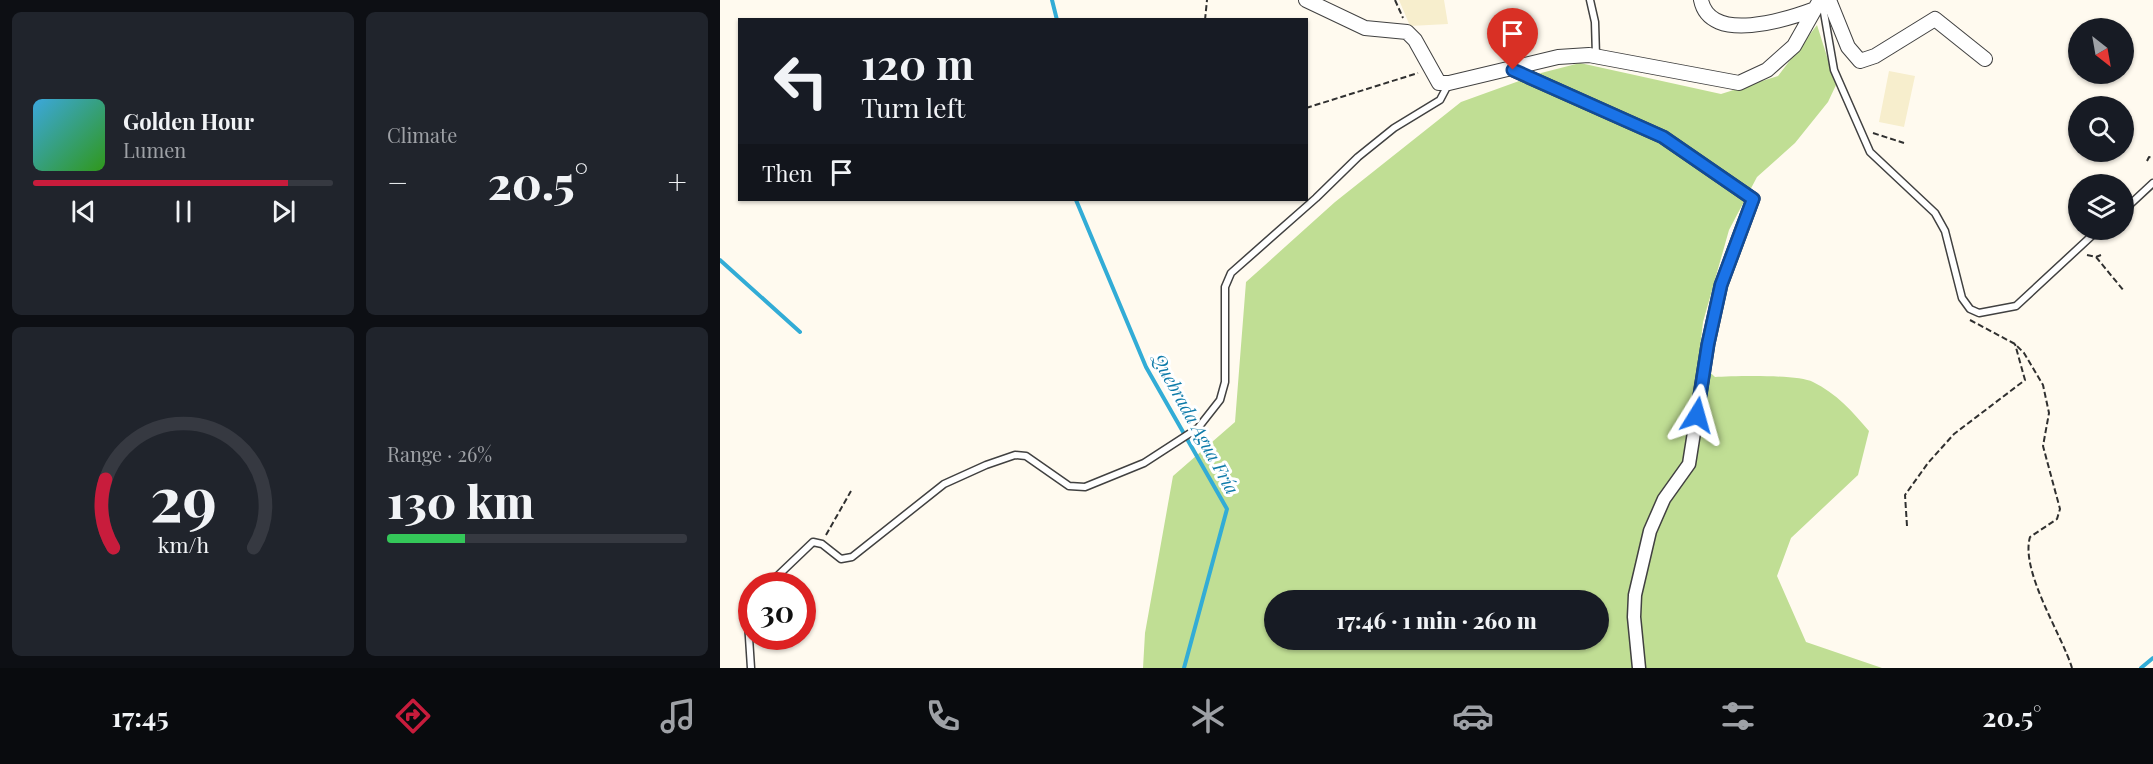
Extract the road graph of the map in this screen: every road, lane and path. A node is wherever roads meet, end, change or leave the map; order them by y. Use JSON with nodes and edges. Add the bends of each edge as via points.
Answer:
{"nodes":[{"id":1,"x":1207,"y":0,"type":"edge"},
{"id":2,"x":1306,"y":0,"type":"edge"},
{"id":3,"x":1395,"y":0,"type":"edge"},
{"id":4,"x":1590,"y":0,"type":"edge"},
{"id":5,"x":1701,"y":0,"type":"edge"},
{"id":6,"x":1829,"y":0,"type":"edge"},
{"id":7,"x":1819,"y":3,"type":"edge"},
{"id":8,"x":1205,"y":18,"type":"edge"},
{"id":9,"x":1407,"y":32,"type":"junction"},
{"id":10,"x":1596,"y":56,"type":"junction"},
{"id":11,"x":1985,"y":59,"type":"dead end"},
{"id":12,"x":1428,"y":67,"type":"junction"},
{"id":13,"x":1513,"y":70,"type":"junction"},
{"id":14,"x":1449,"y":83,"type":"junction"},
{"id":15,"x":1308,"y":107,"type":"edge"},
{"id":16,"x":1861,"y":130,"type":"junction"},
{"id":17,"x":1904,"y":143,"type":"dead end"},
{"id":18,"x":2153,"y":158,"type":"edge"},
{"id":19,"x":2147,"y":161,"type":"dead end"},
{"id":20,"x":2153,"y":183,"type":"edge"},
{"id":21,"x":2134,"y":201,"type":"edge"},
{"id":22,"x":2088,"y":240,"type":"edge"},
{"id":23,"x":2075,"y":252,"type":"junction"},
{"id":24,"x":2101,"y":255,"type":"dead end"},
{"id":25,"x":2096,"y":257,"type":"junction"},
{"id":26,"x":2124,"y":291,"type":"dead end"},
{"id":27,"x":1962,"y":298,"type":"junction"},
{"id":28,"x":2015,"y":344,"type":"junction"},
{"id":29,"x":851,"y":491,"type":"dead end"},
{"id":30,"x":1907,"y":526,"type":"dead end"},
{"id":31,"x":822,"y":544,"type":"junction"},
{"id":32,"x":781,"y":572,"type":"edge"},
{"id":33,"x":750,"y":650,"type":"edge"},
{"id":34,"x":751,"y":668,"type":"edge"},
{"id":35,"x":1639,"y":668,"type":"edge"},
{"id":36,"x":2072,"y":668,"type":"edge"}],
"edges":[{"from":1,"to":8,"type":"path"},
{"from":2,"to":9,"type":"street","via":[[1365,28]]},
{"from":3,"to":9,"type":"path"},
{"from":4,"to":10,"type":"lane","via":[[1596,22]]},
{"from":5,"to":7,"type":"street","via":[[1702,7],[1718,22],[1734,26],[1789,19]]},
{"from":6,"to":11,"type":"street","via":[[1848,47],[1860,61],[1935,19]]},
{"from":7,"to":10,"type":"street","via":[[1794,46],[1767,70],[1739,83]]},
{"from":7,"to":16,"type":"lane","via":[[1834,69]]},
{"from":9,"to":12,"type":"street","via":[[1416,40]]},
{"from":10,"to":13,"type":"street","via":[[1558,57]]},
{"from":12,"to":14,"type":"street","via":[[1439,83]]},
{"from":12,"to":15,"type":"path"},
{"from":13,"to":14,"type":"street"},
{"from":13,"to":35,"type":"street","via":[[1663,137],[1753,199],[1721,285],[1689,464],[1664,499],[1650,531],[1635,595]]},
{"from":14,"to":31,"type":"lane","via":[[1440,100],[1394,128],[1358,157],[1231,273],[1225,287],[1225,382],[1220,400],[1198,428],[1143,464],[1085,487],[1069,486],[1026,456],[1016,455],[944,484],[846,560]]},
{"from":16,"to":17,"type":"path"},
{"from":16,"to":27,"type":"lane","via":[[1877,160],[1935,213],[1952,251]]},
{"from":18,"to":19,"type":"path"},
{"from":20,"to":21,"type":"lane"},
{"from":22,"to":23,"type":"lane"},
{"from":23,"to":25,"type":"path"},
{"from":23,"to":27,"type":"lane","via":[[2016,306],[1979,313]]},
{"from":24,"to":25,"type":"path"},
{"from":25,"to":26,"type":"path"},
{"from":27,"to":28,"type":"path","via":[[1969,319]]},
{"from":28,"to":30,"type":"path","via":[[2025,380],[1954,434],[1928,463],[1905,495]]},
{"from":28,"to":36,"type":"path","via":[[2043,385],[2049,413],[2043,447],[2060,509],[2057,519],[2030,537],[2028,551],[2047,613]]},
{"from":29,"to":31,"type":"path"},
{"from":31,"to":32,"type":"lane","via":[[813,542],[804,548]]},
{"from":33,"to":34,"type":"lane"}]}
